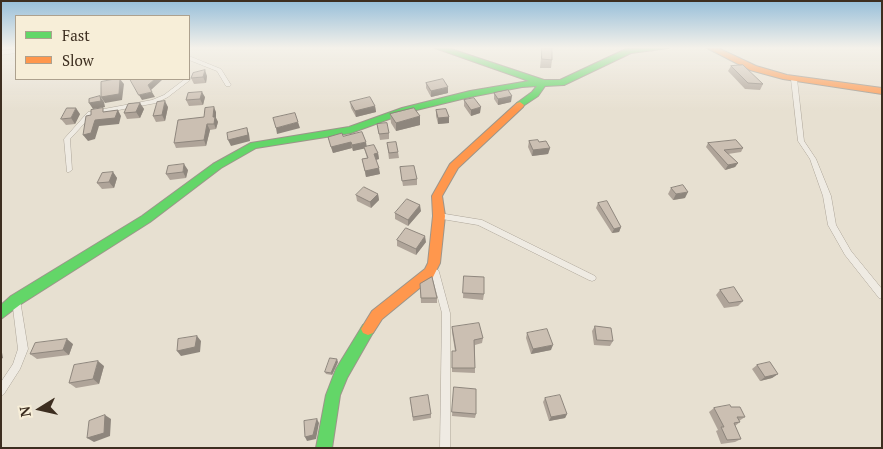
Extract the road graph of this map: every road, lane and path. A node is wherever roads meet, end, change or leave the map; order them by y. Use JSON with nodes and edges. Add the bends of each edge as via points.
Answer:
{"nodes":[{"id":1,"x":217,"y":69,"type":"edge"},
{"id":2,"x":501,"y":69,"type":"edge"},
{"id":3,"x":592,"y":69,"type":"edge"},
{"id":4,"x":757,"y":69,"type":"edge"},
{"id":5,"x":198,"y":74,"type":"edge"},
{"id":6,"x":190,"y":78,"type":"edge"},
{"id":7,"x":794,"y":79,"type":"junction"},
{"id":8,"x":188,"y":80,"type":"edge"},
{"id":9,"x":543,"y":83,"type":"junction"},
{"id":10,"x":228,"y":85,"type":"dead end"},
{"id":11,"x":882,"y":91,"type":"edge"},
{"id":12,"x":69,"y":170,"type":"dead end"},
{"id":13,"x":439,"y":216,"type":"junction"},
{"id":14,"x":429,"y":273,"type":"junction"},
{"id":15,"x":592,"y":278,"type":"dead end"},
{"id":16,"x":882,"y":295,"type":"edge"},
{"id":17,"x":16,"y":300,"type":"junction"},
{"id":18,"x":1,"y":313,"type":"edge"},
{"id":19,"x":1,"y":392,"type":"edge"},
{"id":20,"x":324,"y":448,"type":"edge"},
{"id":21,"x":445,"y":448,"type":"edge"}],
"edges":[{"from":1,"to":10,"type":"street"},
{"from":2,"to":9,"type":"street"},
{"from":3,"to":9,"type":"street","via":[[561,82]]},
{"from":4,"to":7,"type":"street"},
{"from":5,"to":6,"type":"street"},
{"from":7,"to":11,"type":"street"},
{"from":7,"to":16,"type":"street","via":[[801,141],[813,159],[827,196],[832,225],[848,253]]},
{"from":8,"to":12,"type":"street","via":[[154,102],[90,113],[67,140]]},
{"from":9,"to":13,"type":"street","via":[[535,94],[513,110],[454,166],[437,196]]},
{"from":9,"to":17,"type":"street","via":[[470,94],[405,110],[350,130],[254,146],[217,166],[146,219]]},
{"from":13,"to":14,"type":"street","via":[[434,263]]},
{"from":13,"to":15,"type":"street","via":[[479,222]]},
{"from":14,"to":20,"type":"street","via":[[377,315],[341,374],[333,394]]},
{"from":14,"to":21,"type":"street","via":[[435,272],[446,313]]},
{"from":17,"to":18,"type":"street"},
{"from":17,"to":19,"type":"street","via":[[23,349]]}]}
